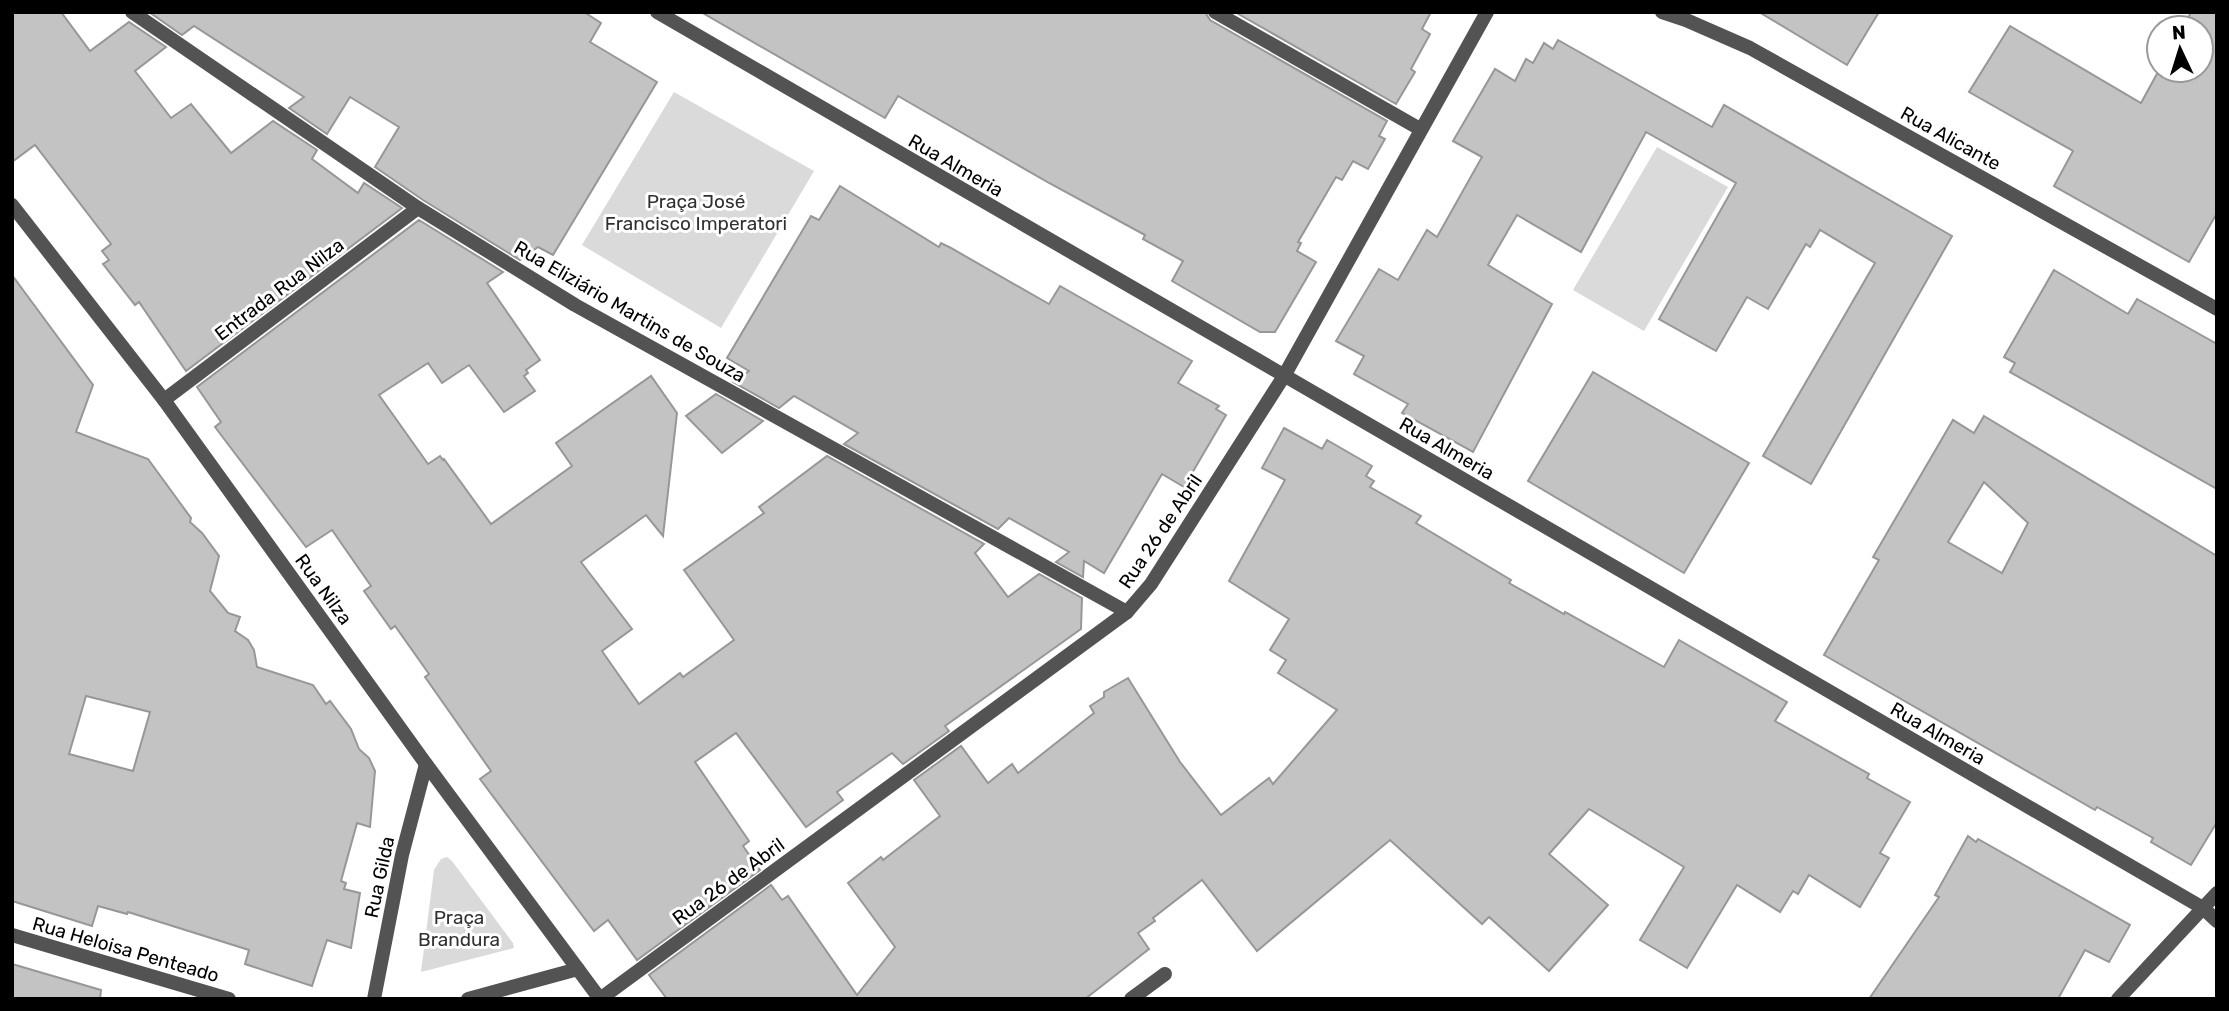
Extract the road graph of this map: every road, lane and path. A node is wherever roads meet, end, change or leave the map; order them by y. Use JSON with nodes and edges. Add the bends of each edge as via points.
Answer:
{"nodes":[{"id":1,"x":132,"y":12,"type":"edge"},
{"id":2,"x":657,"y":12,"type":"edge"},
{"id":3,"x":1215,"y":12,"type":"edge"},
{"id":4,"x":1487,"y":12,"type":"edge"},
{"id":5,"x":1662,"y":12,"type":"edge"},
{"id":6,"x":1420,"y":129,"type":"junction"},
{"id":7,"x":12,"y":205,"type":"edge"},
{"id":8,"x":418,"y":208,"type":"junction"},
{"id":9,"x":2217,"y":309,"type":"edge"},
{"id":10,"x":1284,"y":376,"type":"junction"},
{"id":11,"x":164,"y":400,"type":"junction"},
{"id":12,"x":1127,"y":612,"type":"junction"},
{"id":13,"x":426,"y":764,"type":"junction"},
{"id":14,"x":2217,"y":893,"type":"edge"},
{"id":15,"x":2203,"y":908,"type":"junction"},
{"id":16,"x":2217,"y":921,"type":"edge"},
{"id":17,"x":12,"y":935,"type":"edge"},
{"id":18,"x":578,"y":969,"type":"junction"},
{"id":19,"x":1165,"y":974,"type":"dead end"},
{"id":20,"x":229,"y":999,"type":"edge"},
{"id":21,"x":374,"y":999,"type":"edge"},
{"id":22,"x":468,"y":999,"type":"edge"},
{"id":23,"x":600,"y":999,"type":"edge"},
{"id":24,"x":1131,"y":999,"type":"edge"},
{"id":25,"x":2118,"y":999,"type":"edge"}],
"edges":[{"from":1,"to":8,"type":"street","name":"Rua Eliziário Martins de Souza"},
{"from":2,"to":10,"type":"street","name":"Rua Almeria"},
{"from":3,"to":6,"type":"street"},
{"from":4,"to":6,"type":"street","name":"Rua 26 de Abril"},
{"from":5,"to":9,"type":"street","name":"Rua Alicante","via":[[1750,48]]},
{"from":6,"to":10,"type":"street","name":"Rua 26 de Abril"},
{"from":7,"to":11,"type":"street","name":"Rua Nilza"},
{"from":8,"to":11,"type":"street","name":"Entrada Rua Nilza"},
{"from":8,"to":12,"type":"street","name":"Rua Eliziário Martins de Souza","via":[[587,312]]},
{"from":10,"to":12,"type":"street","name":"Rua 26 de Abril","via":[[1151,584]]},
{"from":10,"to":15,"type":"street","name":"Rua Almeria"},
{"from":11,"to":13,"type":"street","name":"Rua Nilza"},
{"from":12,"to":23,"type":"street","name":"Rua 26 de Abril"},
{"from":13,"to":18,"type":"street","name":"Rua Nilza"},
{"from":13,"to":21,"type":"street","name":"Rua Gilda","via":[[402,855]]},
{"from":14,"to":15,"type":"street"},
{"from":15,"to":16,"type":"street","name":"Rua Almeria"},
{"from":15,"to":25,"type":"street"},
{"from":17,"to":20,"type":"street","name":"Rua Heloisa Penteado"},
{"from":18,"to":22,"type":"street"},
{"from":18,"to":23,"type":"street","name":"Rua Nilza"},
{"from":19,"to":24,"type":"street"}]}
